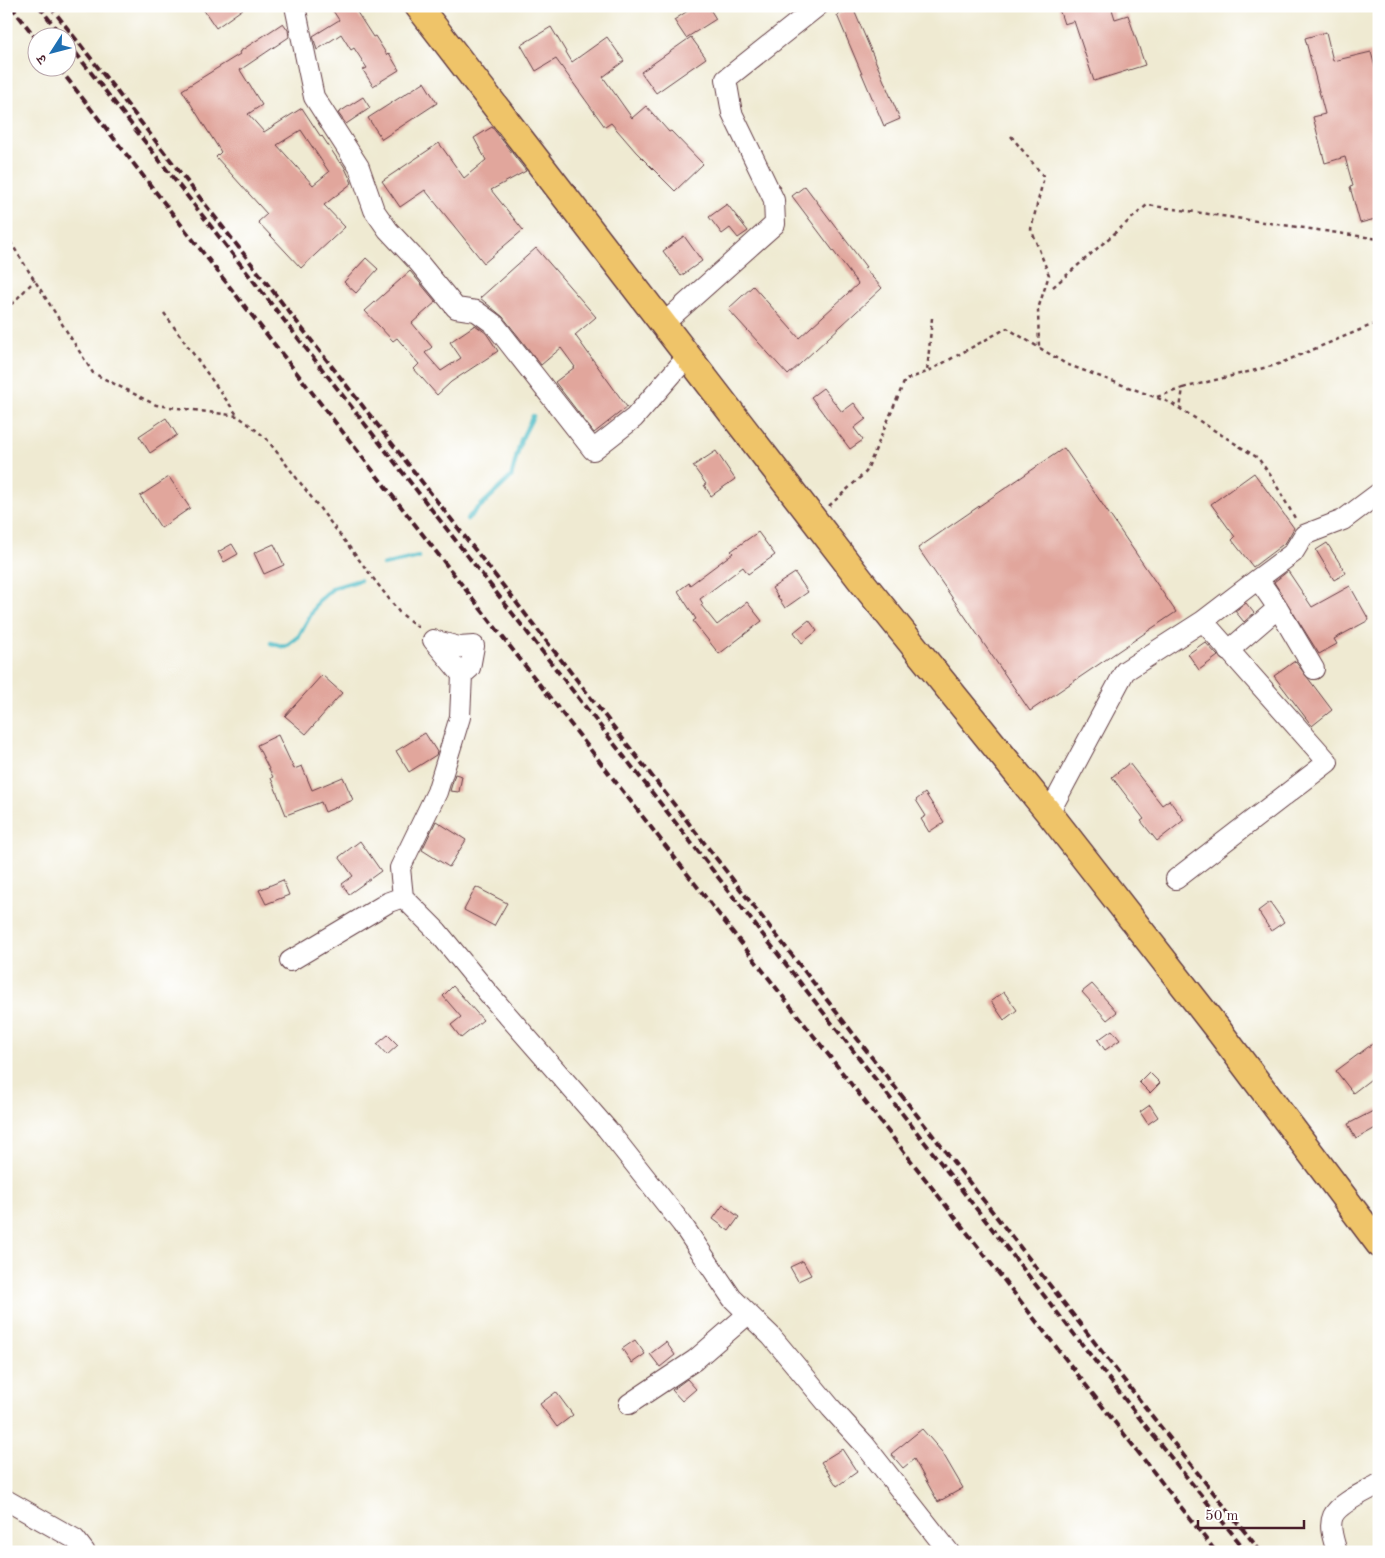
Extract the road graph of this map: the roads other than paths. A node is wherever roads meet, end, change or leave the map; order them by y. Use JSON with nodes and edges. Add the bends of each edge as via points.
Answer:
{"nodes":[{"id":1,"x":295,"y":6,"type":"edge"},
{"id":2,"x":418,"y":6,"type":"edge"},
{"id":3,"x":818,"y":6,"type":"edge"},
{"id":4,"x":663,"y":324,"type":"junction"},
{"id":5,"x":688,"y":356,"type":"junction"},
{"id":6,"x":1379,"y":493,"type":"edge"},
{"id":7,"x":1258,"y":580,"type":"junction"},
{"id":8,"x":1278,"y":608,"type":"junction"},
{"id":9,"x":1203,"y":621,"type":"junction"},
{"id":10,"x":1228,"y":650,"type":"junction"},
{"id":11,"x":1314,"y":669,"type":"dead end"},
{"id":12,"x":462,"y":675,"type":"junction"},
{"id":13,"x":1049,"y":813,"type":"junction"},
{"id":14,"x":1176,"y":879,"type":"dead end"},
{"id":15,"x":403,"y":897,"type":"junction"},
{"id":16,"x":290,"y":961,"type":"dead end"},
{"id":17,"x":1379,"y":1244,"type":"edge"},
{"id":18,"x":748,"y":1314,"type":"junction"},
{"id":19,"x":629,"y":1404,"type":"dead end"},
{"id":20,"x":1379,"y":1484,"type":"edge"},
{"id":21,"x":6,"y":1500,"type":"edge"},
{"id":22,"x":85,"y":1552,"type":"edge"},
{"id":23,"x":949,"y":1552,"type":"edge"},
{"id":24,"x":1337,"y":1552,"type":"edge"}],
"edges":[{"from":1,"to":5,"type":"street","via":[[314,97],[358,167],[374,210],[456,308],[476,311],[494,324],[593,450],[634,418]]},
{"from":2,"to":4,"type":"main road"},
{"from":3,"to":4,"type":"street","via":[[726,79],[732,113],[774,200],[775,224]]},
{"from":4,"to":5,"type":"main road"},
{"from":5,"to":13,"type":"main road","via":[[862,582]]},
{"from":6,"to":7,"type":"street","via":[[1343,520],[1304,535],[1294,552]]},
{"from":7,"to":8,"type":"street"},
{"from":7,"to":9,"type":"street"},
{"from":8,"to":10,"type":"street"},
{"from":8,"to":11,"type":"street"},
{"from":9,"to":10,"type":"street"},
{"from":9,"to":13,"type":"street","via":[[1125,671]]},
{"from":10,"to":14,"type":"street","via":[[1328,762]]},
{"from":12,"to":12,"type":"street","via":[[433,640],[474,646],[470,668]]},
{"from":12,"to":15,"type":"street","via":[[460,717],[437,792],[400,868]]},
{"from":13,"to":17,"type":"main road","via":[[1220,1031]]},
{"from":15,"to":16,"type":"street"},
{"from":15,"to":18,"type":"street","via":[[437,931],[607,1129],[682,1224],[732,1298]]},
{"from":18,"to":19,"type":"street","via":[[695,1360]]},
{"from":18,"to":23,"type":"street","via":[[771,1336],[864,1444]]},
{"from":20,"to":24,"type":"street","via":[[1355,1496],[1333,1516],[1331,1529]]},
{"from":21,"to":22,"type":"street","via":[[75,1539]]}]}
